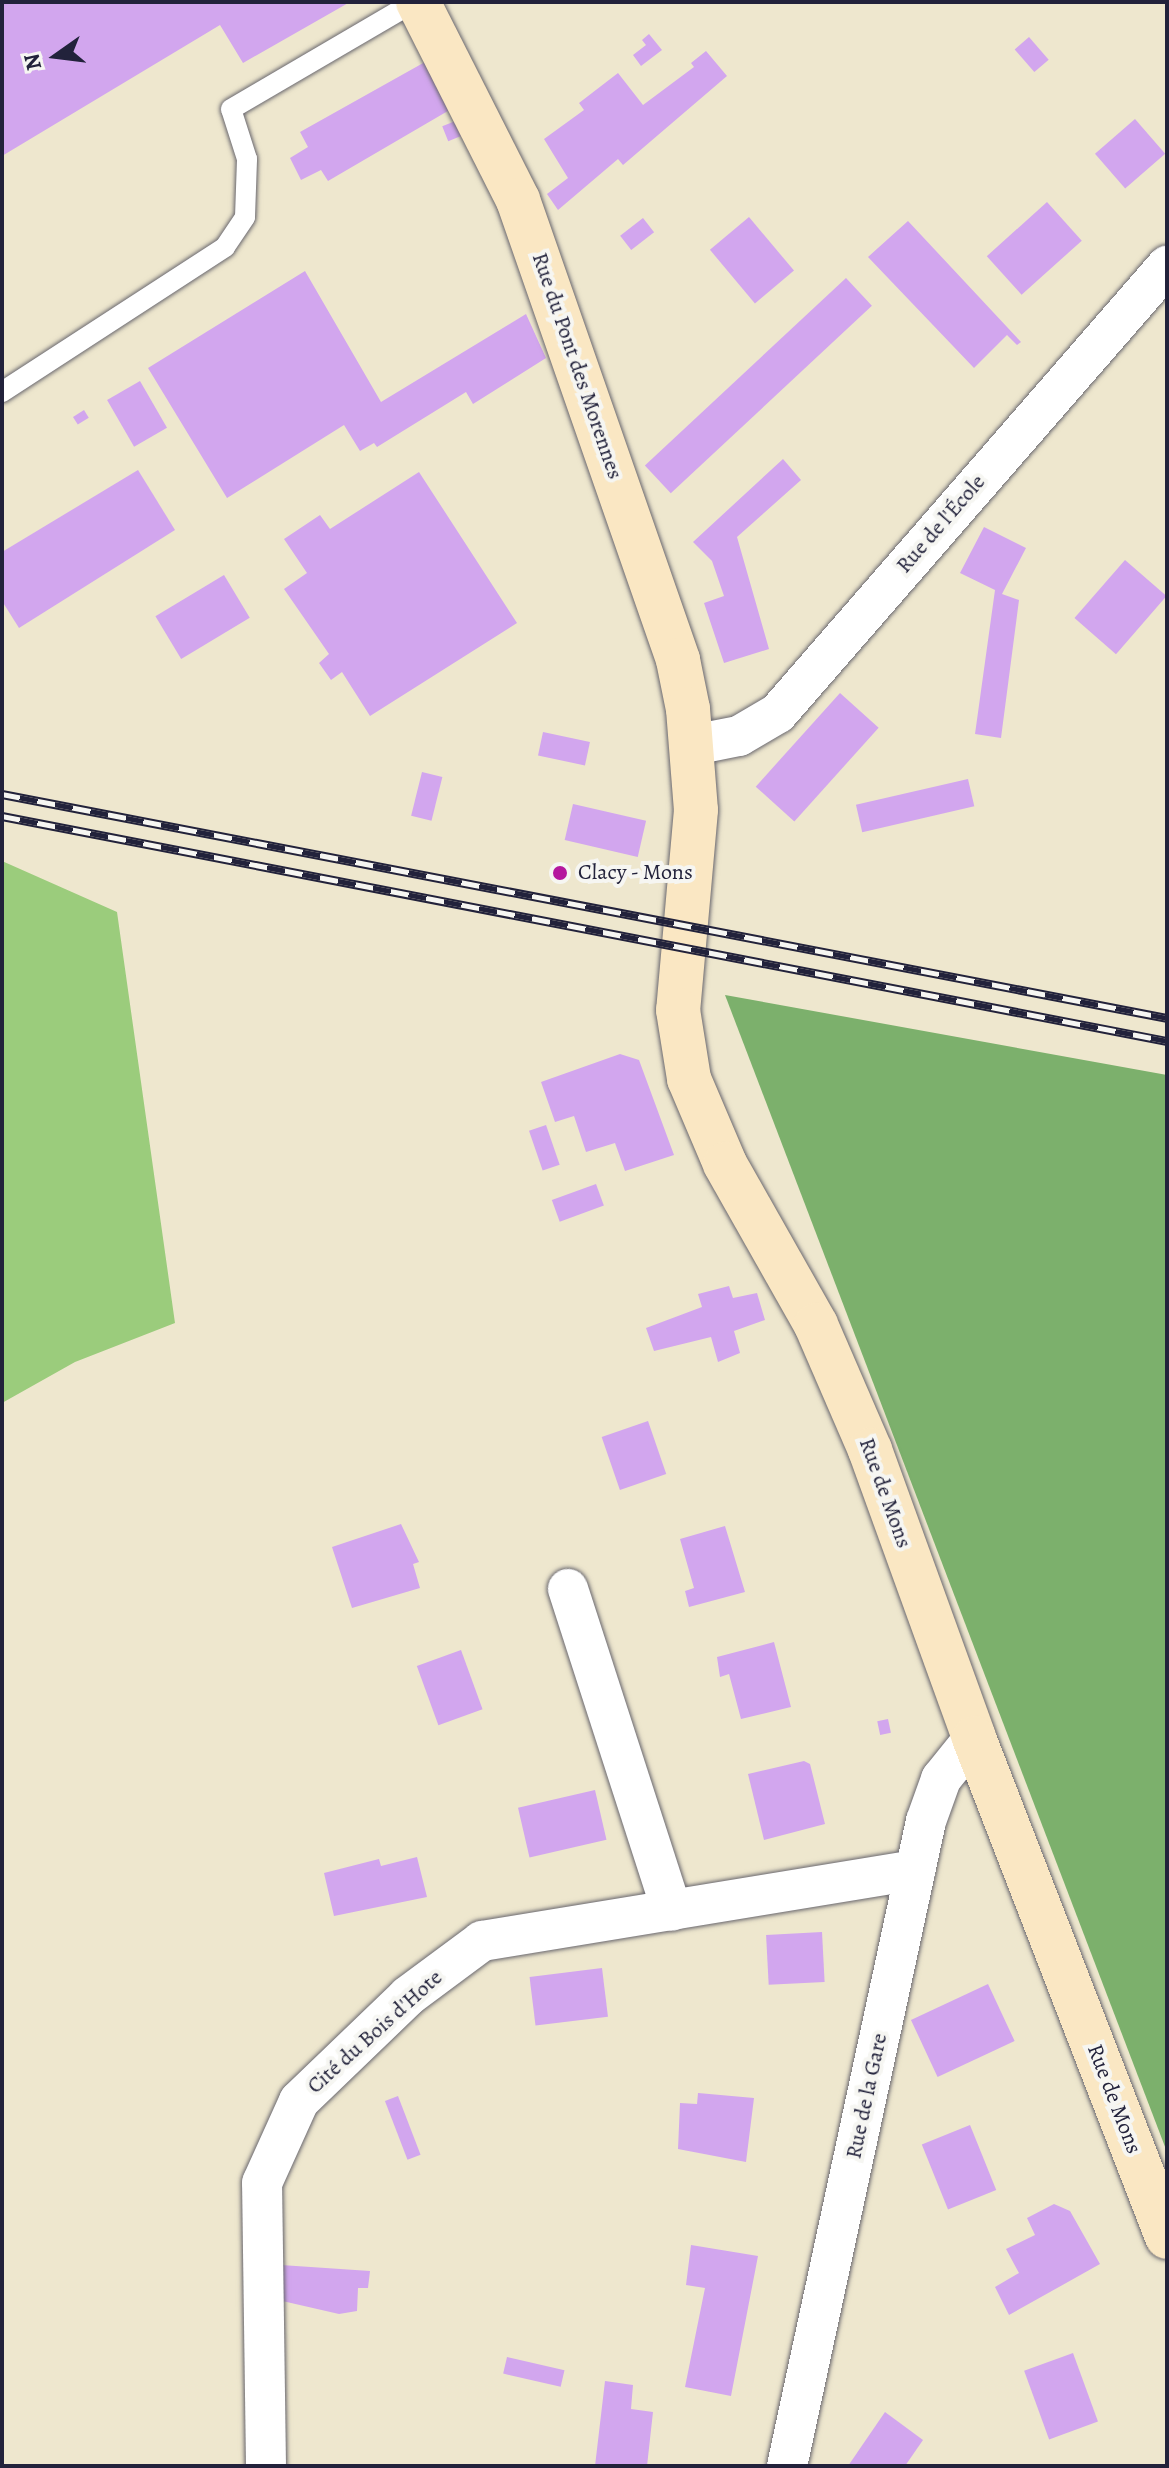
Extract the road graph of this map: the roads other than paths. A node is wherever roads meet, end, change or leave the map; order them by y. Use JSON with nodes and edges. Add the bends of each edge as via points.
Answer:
{"nodes":[{"id":1,"x":416,"y":2,"type":"edge"},
{"id":2,"x":1167,"y":266,"type":"edge"},
{"id":3,"x":2,"y":392,"type":"edge"},
{"id":4,"x":693,"y":745,"type":"junction"},
{"id":5,"x":568,"y":1589,"type":"dead end"},
{"id":6,"x":974,"y":1738,"type":"junction"},
{"id":7,"x":915,"y":1870,"type":"junction"},
{"id":8,"x":672,"y":1911,"type":"junction"},
{"id":9,"x":1167,"y":2237,"type":"edge"},
{"id":10,"x":266,"y":2466,"type":"edge"},
{"id":11,"x":787,"y":2466,"type":"edge"}],
"edges":[{"from":1,"to":3,"type":"lane","via":[[231,109],[247,159],[245,217],[225,247]]},
{"from":1,"to":4,"type":"street","name":"Rue du Pont des Morennes","via":[[518,200],[661,604],[678,660]]},
{"from":2,"to":4,"type":"street","name":"Rue de l'École","via":[[789,702],[739,736]]},
{"from":4,"to":6,"type":"street","name":"Rue de Mons","via":[[696,851],[678,1010],[689,1079],[725,1164],[816,1325],[842,1382]]},
{"from":5,"to":8,"type":"street"},
{"from":6,"to":7,"type":"street","name":"Rue de la Gare","via":[[937,1789]]},
{"from":6,"to":9,"type":"street","name":"Rue de Mons"},
{"from":7,"to":8,"type":"street","name":"Cité du Bois d'Hote"},
{"from":7,"to":11,"type":"street","name":"Rue de la Gare"},
{"from":8,"to":10,"type":"street","name":"Cité du Bois d'Hote","via":[[482,1941],[408,1996],[299,2101],[262,2183]]}]}
